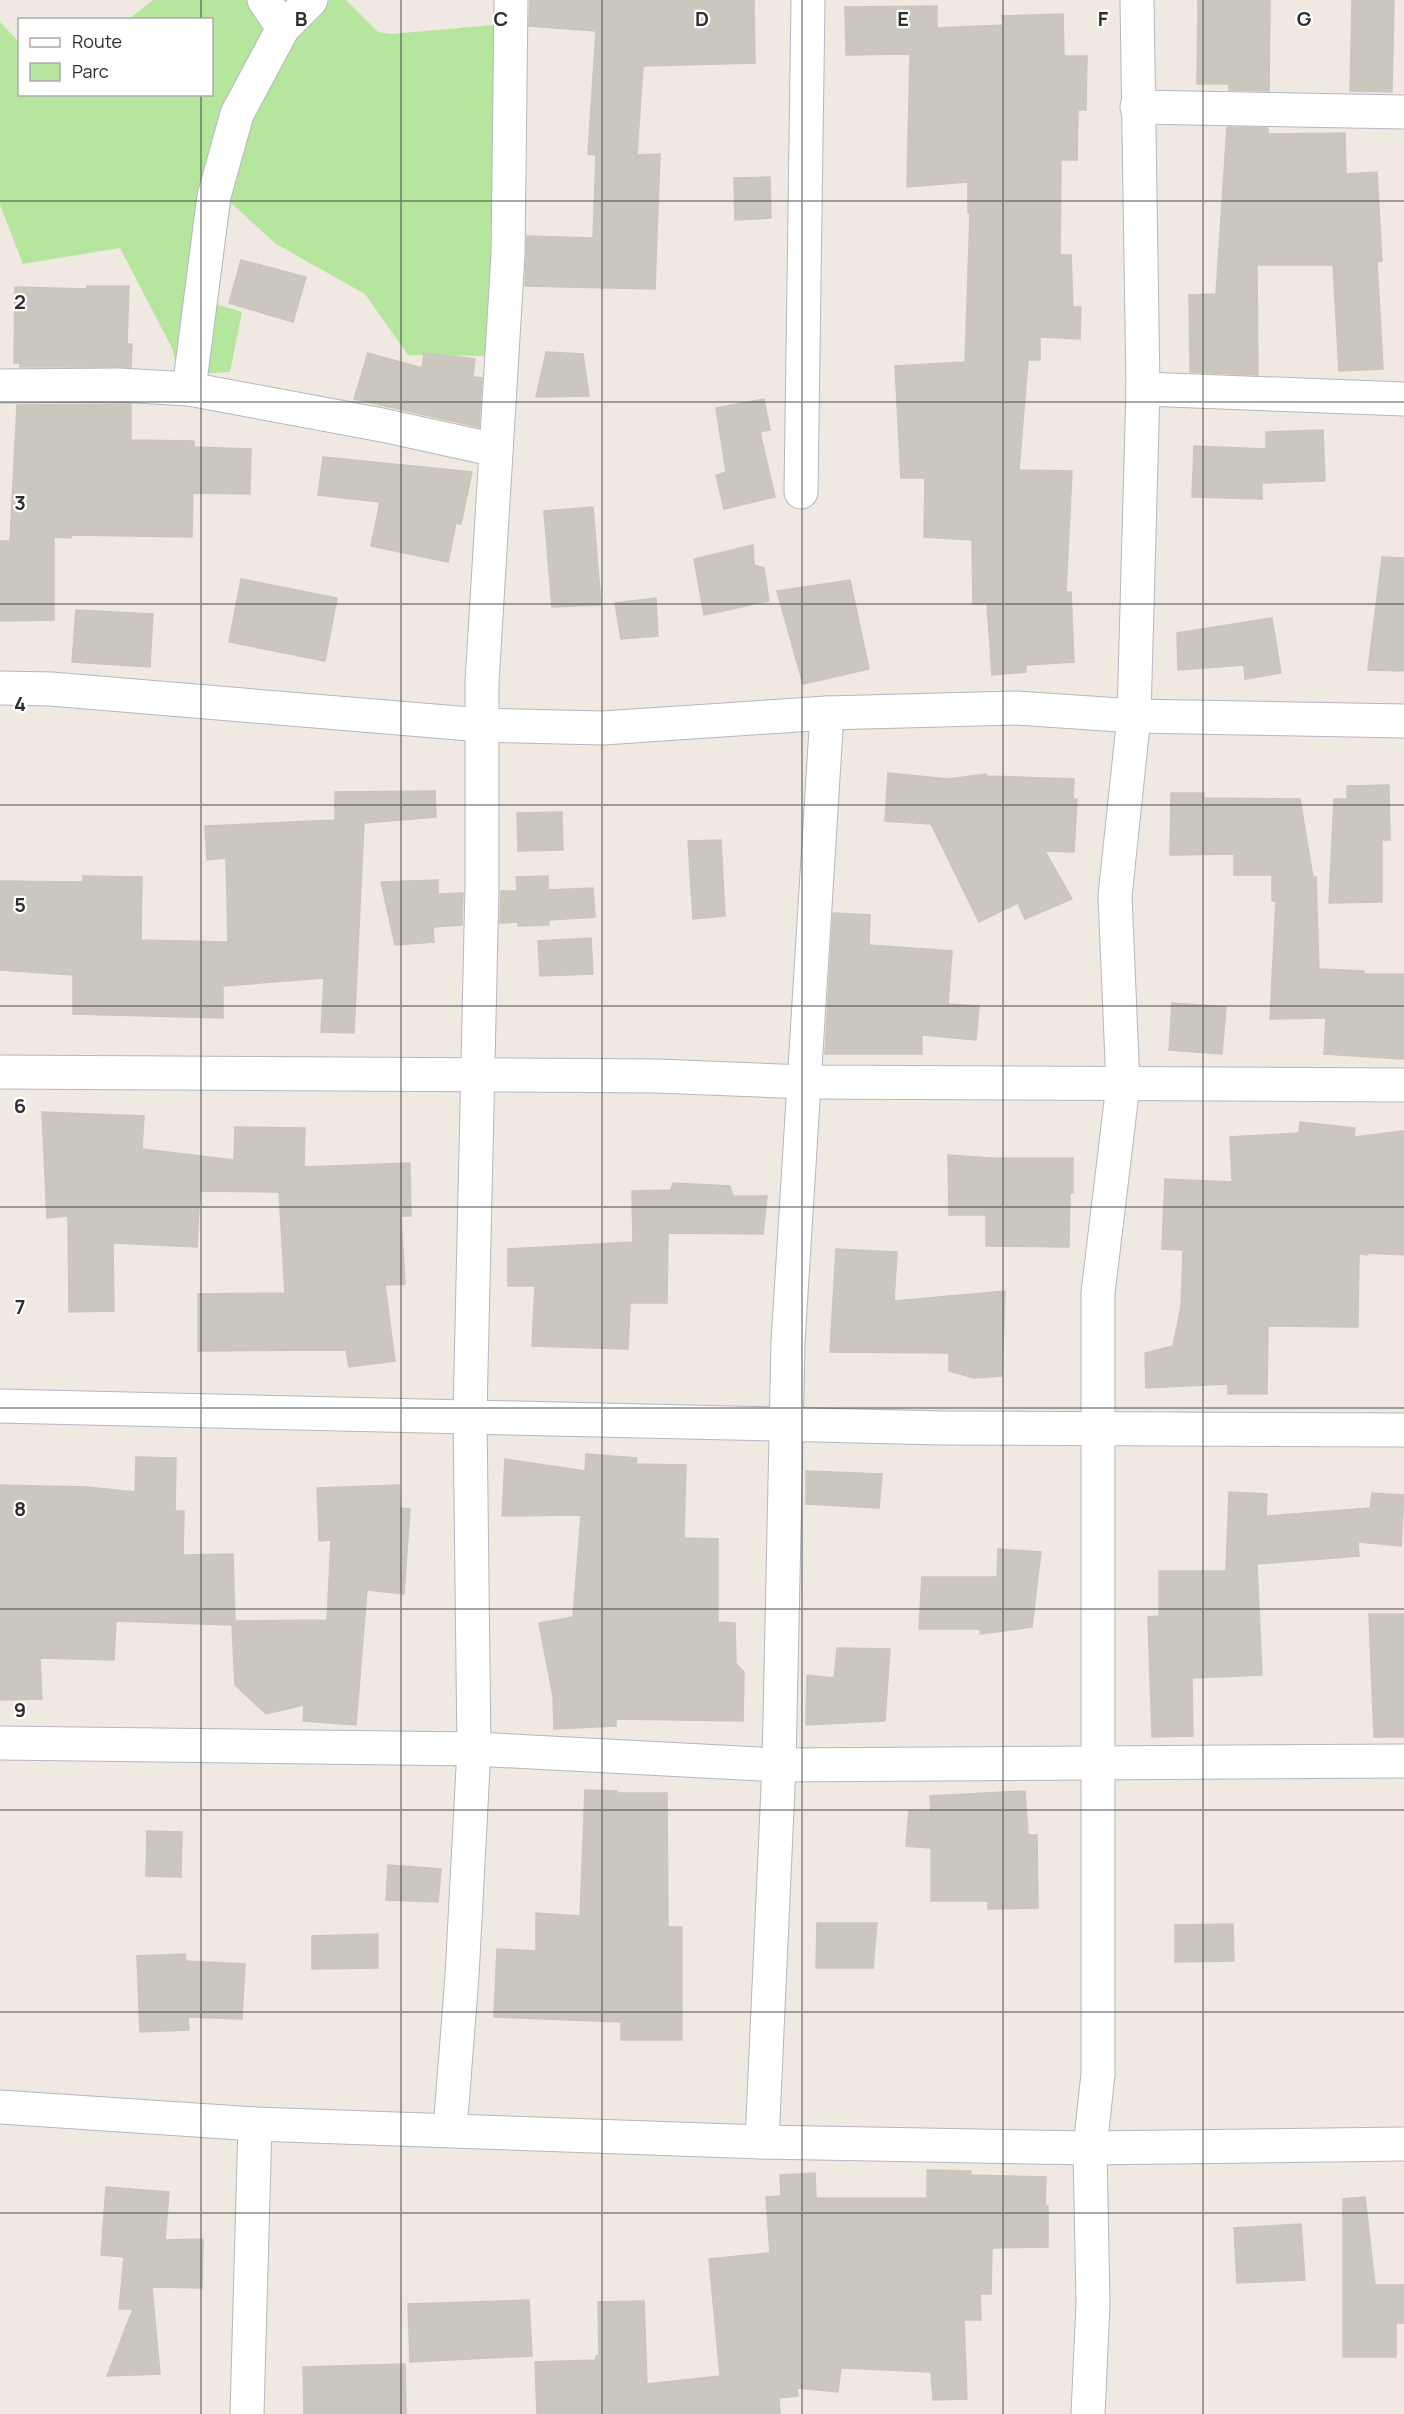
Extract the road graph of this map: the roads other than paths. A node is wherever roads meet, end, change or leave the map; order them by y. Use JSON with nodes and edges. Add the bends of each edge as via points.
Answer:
{"nodes":[{"id":1,"x":264,"y":0,"type":"edge"},
{"id":2,"x":311,"y":0,"type":"edge"},
{"id":3,"x":511,"y":0,"type":"edge"},
{"id":4,"x":808,"y":0,"type":"edge"},
{"id":5,"x":1137,"y":0,"type":"edge"},
{"id":6,"x":284,"y":28,"type":"junction"},
{"id":7,"x":1137,"y":107,"type":"junction"},
{"id":8,"x":1404,"y":112,"type":"edge"},
{"id":9,"x":0,"y":386,"type":"edge"},
{"id":10,"x":189,"y":389,"type":"junction"},
{"id":11,"x":1143,"y":389,"type":"junction"},
{"id":12,"x":1404,"y":399,"type":"edge"},
{"id":13,"x":496,"y":450,"type":"junction"},
{"id":14,"x":801,"y":492,"type":"dead end"},
{"id":15,"x":0,"y":688,"type":"edge"},
{"id":16,"x":827,"y":713,"type":"junction"},
{"id":17,"x":1134,"y":716,"type":"junction"},
{"id":18,"x":1404,"y":721,"type":"edge"},
{"id":19,"x":482,"y":726,"type":"junction"},
{"id":20,"x":0,"y":1072,"type":"edge"},
{"id":21,"x":478,"y":1074,"type":"junction"},
{"id":22,"x":805,"y":1082,"type":"junction"},
{"id":23,"x":1123,"y":1085,"type":"junction"},
{"id":24,"x":1404,"y":1085,"type":"edge"},
{"id":25,"x":0,"y":1406,"type":"edge"},
{"id":26,"x":470,"y":1415,"type":"junction"},
{"id":27,"x":785,"y":1425,"type":"junction"},
{"id":28,"x":1099,"y":1429,"type":"junction"},
{"id":29,"x":1404,"y":1430,"type":"edge"},
{"id":30,"x":0,"y":1743,"type":"edge"},
{"id":31,"x":474,"y":1749,"type":"junction"},
{"id":32,"x":1404,"y":1761,"type":"edge"},
{"id":33,"x":1098,"y":1762,"type":"junction"},
{"id":34,"x":779,"y":1765,"type":"junction"},
{"id":35,"x":0,"y":2107,"type":"edge"},
{"id":36,"x":255,"y":2124,"type":"junction"},
{"id":37,"x":450,"y":2130,"type":"junction"},
{"id":38,"x":762,"y":2142,"type":"junction"},
{"id":39,"x":1404,"y":2144,"type":"edge"},
{"id":40,"x":1090,"y":2148,"type":"junction"},
{"id":41,"x":247,"y":2414,"type":"edge"},
{"id":42,"x":1088,"y":2414,"type":"edge"}],
"edges":[{"from":1,"to":6,"type":"street"},
{"from":2,"to":6,"type":"street"},
{"from":3,"to":13,"type":"street","via":[[508,255]]},
{"from":4,"to":14,"type":"street"},
{"from":5,"to":7,"type":"street"},
{"from":6,"to":10,"type":"street","via":[[237,114],[214,196]]},
{"from":7,"to":8,"type":"street"},
{"from":7,"to":11,"type":"street"},
{"from":9,"to":10,"type":"street"},
{"from":10,"to":13,"type":"street"},
{"from":11,"to":12,"type":"street"},
{"from":11,"to":17,"type":"street"},
{"from":13,"to":19,"type":"street"},
{"from":15,"to":19,"type":"street","via":[[51,689]]},
{"from":16,"to":17,"type":"street","via":[[1016,708]]},
{"from":16,"to":19,"type":"street","via":[[603,728]]},
{"from":16,"to":22,"type":"street"},
{"from":17,"to":18,"type":"street"},
{"from":17,"to":23,"type":"street","via":[[1115,896]]},
{"from":19,"to":21,"type":"street"},
{"from":20,"to":21,"type":"street"},
{"from":21,"to":22,"type":"street"},
{"from":21,"to":26,"type":"street"},
{"from":22,"to":23,"type":"street"},
{"from":22,"to":27,"type":"street"},
{"from":23,"to":24,"type":"street"},
{"from":23,"to":28,"type":"street","via":[[1098,1293]]},
{"from":25,"to":26,"type":"street"},
{"from":26,"to":27,"type":"street"},
{"from":26,"to":31,"type":"street"},
{"from":27,"to":28,"type":"street"},
{"from":27,"to":34,"type":"street"},
{"from":28,"to":29,"type":"street"},
{"from":28,"to":33,"type":"street"},
{"from":30,"to":31,"type":"street"},
{"from":31,"to":34,"type":"street"},
{"from":31,"to":37,"type":"street"},
{"from":32,"to":33,"type":"street"},
{"from":33,"to":34,"type":"street"},
{"from":33,"to":40,"type":"street","via":[[1098,2074]]},
{"from":34,"to":38,"type":"street"},
{"from":35,"to":36,"type":"street"},
{"from":36,"to":37,"type":"street"},
{"from":36,"to":41,"type":"street"},
{"from":37,"to":38,"type":"street"},
{"from":38,"to":40,"type":"street"},
{"from":39,"to":40,"type":"street"},
{"from":40,"to":42,"type":"street","via":[[1093,2304]]}]}
